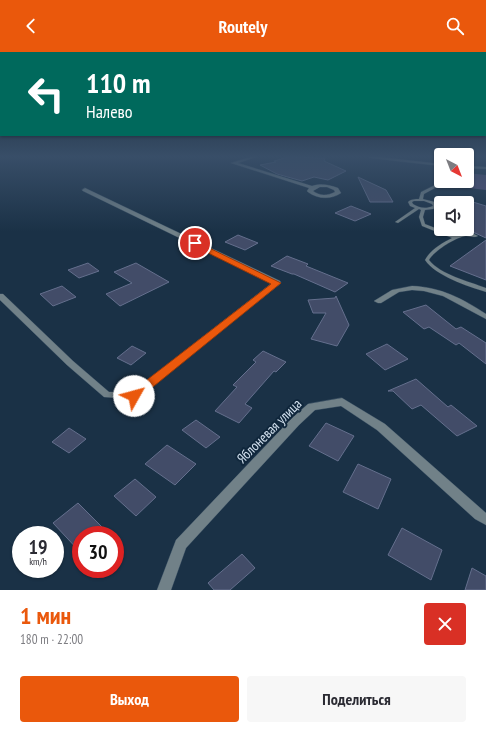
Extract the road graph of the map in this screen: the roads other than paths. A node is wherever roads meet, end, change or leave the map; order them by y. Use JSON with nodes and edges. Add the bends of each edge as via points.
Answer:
{"nodes":[{"id":1,"x":294,"y":182,"type":"edge"},
{"id":2,"x":434,"y":187,"type":"edge"},
{"id":3,"x":313,"y":188,"type":"dead end"},
{"id":4,"x":85,"y":190,"type":"dead end"},
{"id":5,"x":421,"y":200,"type":"junction"},
{"id":6,"x":421,"y":209,"type":"junction"},
{"id":7,"x":397,"y":222,"type":"dead end"},
{"id":8,"x":476,"y":236,"type":"dead end"},
{"id":9,"x":456,"y":238,"type":"junction"},
{"id":10,"x":486,"y":290,"type":"edge"},
{"id":11,"x":0,"y":296,"type":"edge"},
{"id":12,"x":378,"y":301,"type":"dead end"},
{"id":13,"x":486,"y":317,"type":"edge"},
{"id":14,"x":486,"y":519,"type":"edge"},
{"id":15,"x":164,"y":590,"type":"edge"}],
"edges":[{"from":1,"to":3,"type":"street"},
{"from":2,"to":5,"type":"lane","via":[[422,193]]},
{"from":4,"to":11,"type":"street","via":[[277,283],[134,396],[107,395]]},
{"from":5,"to":6,"type":"lane","via":[[413,200],[410,203]]},
{"from":5,"to":6,"type":"lane","via":[[435,205],[432,208]]},
{"from":6,"to":7,"type":"lane"},
{"from":6,"to":9,"type":"lane","via":[[423,226]]},
{"from":8,"to":9,"type":"lane","via":[[464,235]]},
{"from":9,"to":10,"type":"lane","via":[[430,254],[428,264]]},
{"from":12,"to":13,"type":"street","via":[[399,290],[420,287],[447,293]]},
{"from":14,"to":15,"type":"street","name":"Яблоневая улица","via":[[381,427],[342,402],[312,407],[181,544]]}]}
